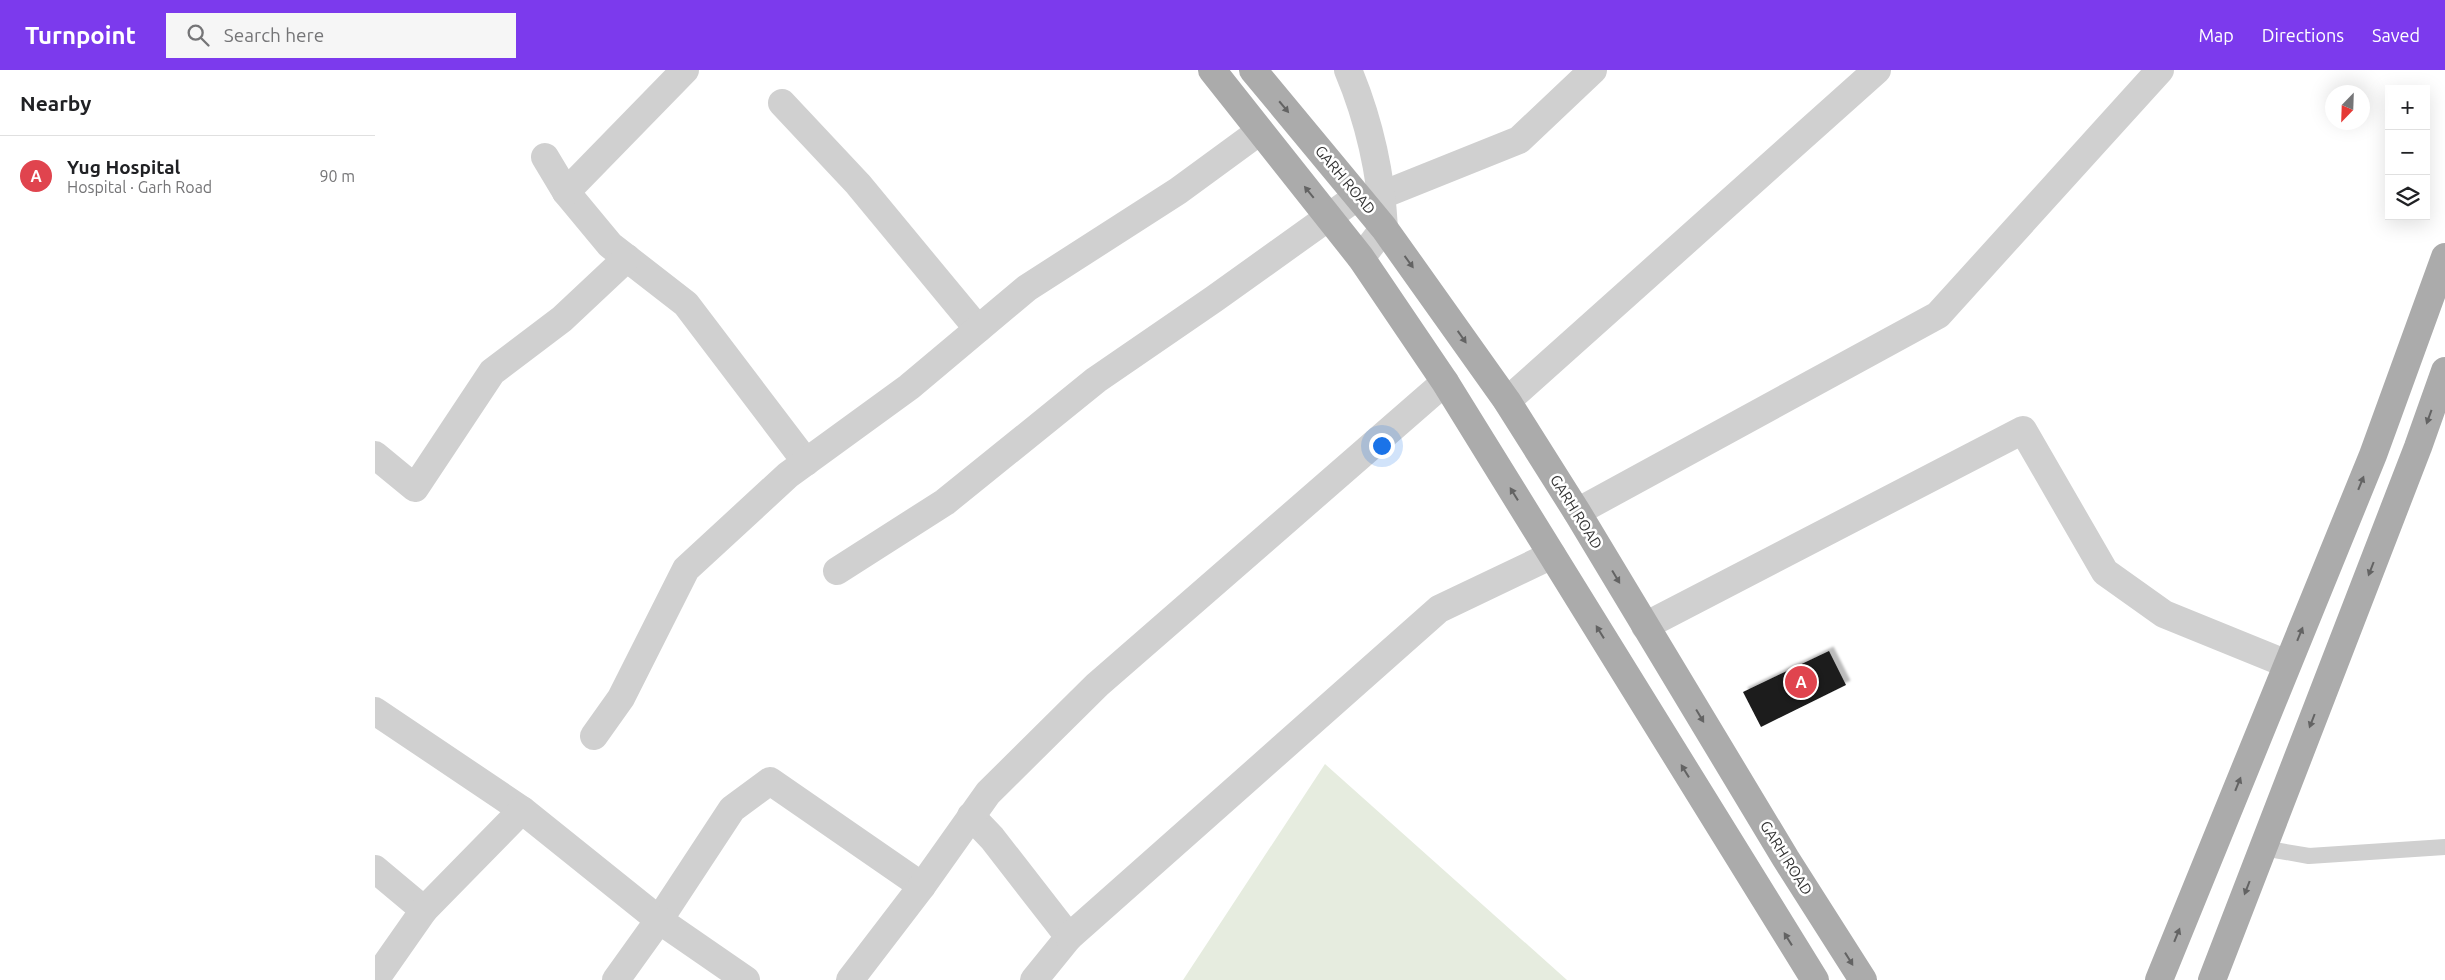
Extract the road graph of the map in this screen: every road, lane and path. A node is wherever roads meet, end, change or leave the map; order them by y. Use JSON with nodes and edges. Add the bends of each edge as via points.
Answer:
{"nodes":[{"id":1,"x":685,"y":70,"type":"edge"},
{"id":2,"x":1212,"y":70,"type":"edge"},
{"id":3,"x":1253,"y":70,"type":"edge"},
{"id":4,"x":1348,"y":70,"type":"edge"},
{"id":5,"x":1593,"y":70,"type":"edge"},
{"id":6,"x":1877,"y":70,"type":"edge"},
{"id":7,"x":2160,"y":70,"type":"edge"},
{"id":8,"x":782,"y":103,"type":"dead end"},
{"id":9,"x":1260,"y":130,"type":"junction"},
{"id":10,"x":545,"y":158,"type":"dead end"},
{"id":11,"x":566,"y":192,"type":"junction"},
{"id":12,"x":1370,"y":196,"type":"junction"},
{"id":13,"x":1329,"y":218,"type":"junction"},
{"id":14,"x":1384,"y":228,"type":"junction"},
{"id":15,"x":627,"y":258,"type":"junction"},
{"id":16,"x":1361,"y":258,"type":"junction"},
{"id":17,"x":2445,"y":258,"type":"edge"},
{"id":18,"x":977,"y":329,"type":"junction"},
{"id":19,"x":2445,"y":371,"type":"edge"},
{"id":20,"x":1445,"y":382,"type":"junction"},
{"id":21,"x":1507,"y":401,"type":"junction"},
{"id":22,"x":2379,"y":437,"type":"junction"},
{"id":23,"x":2418,"y":447,"type":"junction"},
{"id":24,"x":375,"y":454,"type":"edge"},
{"id":25,"x":806,"y":462,"type":"junction"},
{"id":26,"x":1577,"y":512,"type":"junction"},
{"id":27,"x":1552,"y":555,"type":"junction"},
{"id":28,"x":837,"y":571,"type":"dead end"},
{"id":29,"x":1645,"y":626,"type":"junction"},
{"id":30,"x":2287,"y":664,"type":"junction"},
{"id":31,"x":375,"y":710,"type":"edge"},
{"id":32,"x":595,"y":736,"type":"dead end"},
{"id":33,"x":1736,"y":777,"type":"junction"},
{"id":34,"x":1702,"y":799,"type":"junction"},
{"id":35,"x":522,"y":810,"type":"junction"},
{"id":36,"x":971,"y":816,"type":"junction"},
{"id":37,"x":2445,"y":847,"type":"edge"},
{"id":38,"x":2263,"y":848,"type":"junction"},
{"id":39,"x":375,"y":869,"type":"edge"},
{"id":40,"x":922,"y":886,"type":"junction"},
{"id":41,"x":424,"y":910,"type":"junction"},
{"id":42,"x":659,"y":920,"type":"junction"},
{"id":43,"x":1069,"y":937,"type":"junction"},
{"id":44,"x":375,"y":980,"type":"edge"},
{"id":45,"x":616,"y":980,"type":"edge"},
{"id":46,"x":746,"y":980,"type":"edge"},
{"id":47,"x":849,"y":980,"type":"edge"},
{"id":48,"x":1034,"y":980,"type":"edge"},
{"id":49,"x":1815,"y":980,"type":"edge"},
{"id":50,"x":1863,"y":980,"type":"edge"},
{"id":51,"x":2159,"y":980,"type":"edge"},
{"id":52,"x":2212,"y":980,"type":"edge"}],
"edges":[{"from":1,"to":11,"type":"street"},
{"from":2,"to":9,"type":"main road"},
{"from":3,"to":12,"type":"main road","name":"GARH ROAD","one_way":true},
{"from":4,"to":12,"type":"street","via":[[1364,107]]},
{"from":5,"to":12,"type":"street","via":[[1519,140]]},
{"from":6,"to":21,"type":"street"},
{"from":7,"to":26,"type":"street","via":[[1938,315]]},
{"from":8,"to":18,"type":"street","via":[[858,184]]},
{"from":13,"to":9,"type":"main road","one_way":true},
{"from":9,"to":18,"type":"street","via":[[1178,191],[1027,288]]},
{"from":10,"to":11,"type":"street"},
{"from":11,"to":15,"type":"street","via":[[610,245]]},
{"from":12,"to":13,"type":"street"},
{"from":12,"to":14,"type":"main road","name":"GARH ROAD"},
{"from":13,"to":16,"type":"main road"},
{"from":13,"to":28,"type":"street","via":[[1096,380],[945,502]]},
{"from":14,"to":16,"type":"street"},
{"from":14,"to":21,"type":"main road","name":"GARH ROAD","one_way":true},
{"from":15,"to":24,"type":"street","via":[[562,318],[492,372],[415,488]]},
{"from":15,"to":25,"type":"street","via":[[686,304]]},
{"from":16,"to":20,"type":"main road"},
{"from":17,"to":22,"type":"main road"},
{"from":18,"to":25,"type":"street","via":[[909,387]]},
{"from":19,"to":23,"type":"main road","one_way":true},
{"from":27,"to":20,"type":"main road","one_way":true},
{"from":20,"to":36,"type":"street","via":[[1097,685],[988,792]]},
{"from":21,"to":26,"type":"main road","name":"GARH ROAD"},
{"from":22,"to":23,"type":"main road"},
{"from":30,"to":22,"type":"main road","one_way":true},
{"from":23,"to":38,"type":"main road","one_way":true},
{"from":25,"to":32,"type":"street","via":[[686,569],[621,698]]},
{"from":26,"to":29,"type":"main road","name":"GARH ROAD","one_way":true},
{"from":34,"to":27,"type":"main road","one_way":true},
{"from":27,"to":43,"type":"street","via":[[1439,609]]},
{"from":29,"to":30,"type":"street","via":[[2023,430],[2105,572],[2164,614]]},
{"from":29,"to":33,"type":"main road","name":"GARH ROAD","one_way":true},
{"from":51,"to":30,"type":"main road","one_way":true},
{"from":31,"to":35,"type":"street"},
{"from":33,"to":34,"type":"main road"},
{"from":33,"to":50,"type":"main road","name":"GARH ROAD","one_way":true},
{"from":49,"to":34,"type":"main road","one_way":true},
{"from":35,"to":41,"type":"street"},
{"from":35,"to":42,"type":"street"},
{"from":36,"to":40,"type":"street"},
{"from":36,"to":43,"type":"street"},
{"from":37,"to":38,"type":"lane","via":[[2309,856]]},
{"from":38,"to":52,"type":"main road","one_way":true},
{"from":39,"to":41,"type":"street"},
{"from":40,"to":42,"type":"street","via":[[770,781],[733,809]]},
{"from":40,"to":47,"type":"street"},
{"from":41,"to":44,"type":"street"},
{"from":42,"to":45,"type":"street"},
{"from":42,"to":46,"type":"street"},
{"from":43,"to":48,"type":"street"}]}
